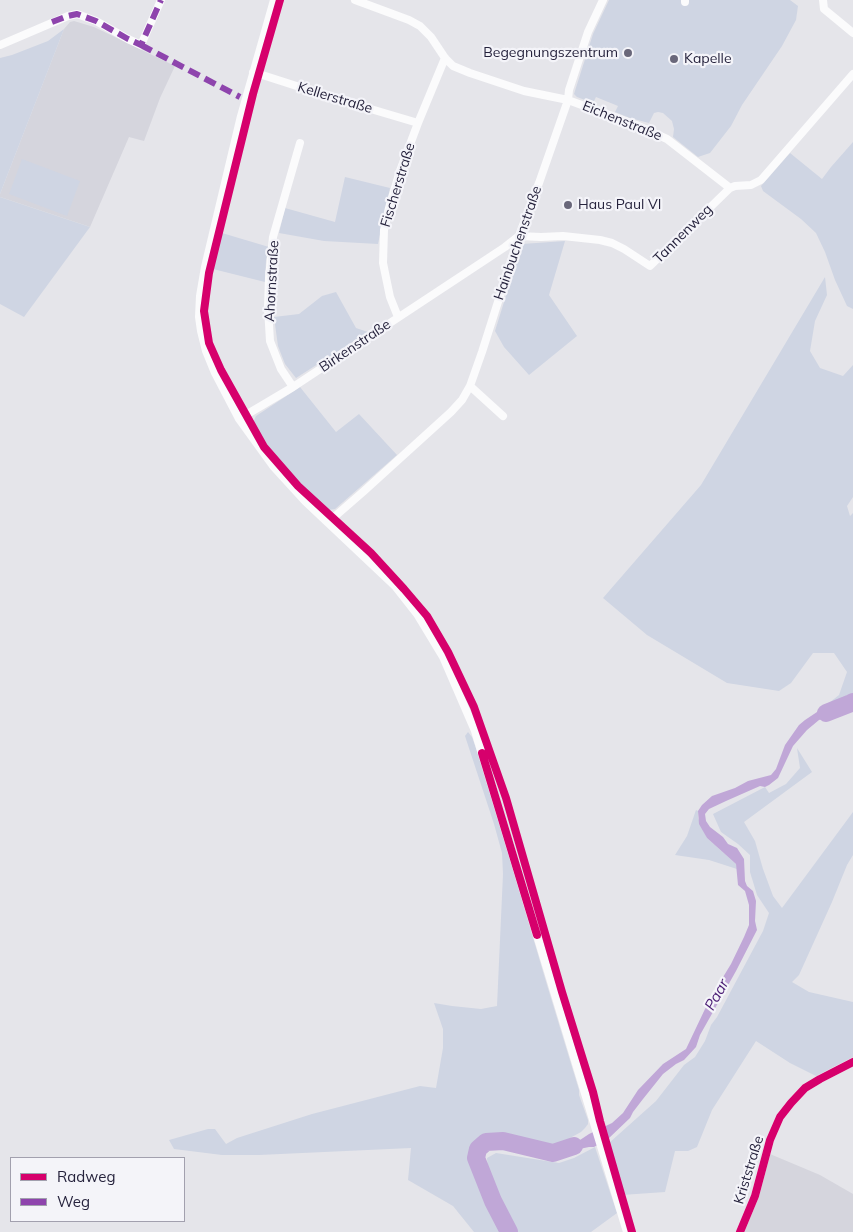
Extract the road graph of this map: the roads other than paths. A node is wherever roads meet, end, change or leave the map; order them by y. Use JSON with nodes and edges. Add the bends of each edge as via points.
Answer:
{"nodes":[{"id":1,"x":161,"y":0,"type":"edge"},
{"id":2,"x":274,"y":0,"type":"edge"},
{"id":3,"x":355,"y":0,"type":"edge"},
{"id":4,"x":603,"y":0,"type":"edge"},
{"id":5,"x":823,"y":0,"type":"edge"},
{"id":6,"x":853,"y":33,"type":"edge"},
{"id":7,"x":0,"y":45,"type":"edge"},
{"id":8,"x":444,"y":58,"type":"junction"},
{"id":9,"x":253,"y":72,"type":"junction"},
{"id":10,"x":853,"y":74,"type":"edge"},
{"id":11,"x":568,"y":100,"type":"junction"},
{"id":12,"x":418,"y":123,"type":"junction"},
{"id":13,"x":300,"y":143,"type":"dead end"},
{"id":14,"x":730,"y":188,"type":"junction"},
{"id":15,"x":519,"y":236,"type":"junction"},
{"id":16,"x":398,"y":317,"type":"junction"},
{"id":17,"x":470,"y":386,"type":"junction"},
{"id":18,"x":293,"y":387,"type":"junction"},
{"id":19,"x":503,"y":416,"type":"dead end"},
{"id":20,"x":239,"y":419,"type":"junction"},
{"id":21,"x":329,"y":523,"type":"junction"},
{"id":22,"x":853,"y":1062,"type":"edge"},
{"id":23,"x":627,"y":1232,"type":"edge"},
{"id":24,"x":740,"y":1232,"type":"edge"}],
"edges":[{"from":1,"to":7,"type":"street","via":[[141,45],[77,14]]},
{"from":2,"to":9,"type":"street"},
{"from":3,"to":8,"type":"street","name":"Eichenstraße","via":[[420,26]]},
{"from":4,"to":11,"type":"street","name":"Hainbuchenstraße","via":[[588,32]]},
{"from":5,"to":6,"type":"street","via":[[824,9]]},
{"from":8,"to":11,"type":"street","name":"Eichenstraße","via":[[470,73],[524,91]]},
{"from":8,"to":12,"type":"street","name":"Fischerstraße"},
{"from":9,"to":12,"type":"street","name":"Kellerstraße"},
{"from":9,"to":20,"type":"street","via":[[205,268],[199,317],[215,374]]},
{"from":10,"to":14,"type":"street","via":[[762,180]]},
{"from":11,"to":14,"type":"street","name":"Eichenstraße","via":[[667,139]]},
{"from":11,"to":15,"type":"street","name":"Hainbuchenstraße"},
{"from":12,"to":16,"type":"street","name":"Fischerstraße","via":[[400,171],[384,230],[383,263]]},
{"from":13,"to":18,"type":"street","name":"Ahornstraße","via":[[273,237],[268,308],[270,341],[281,369]]},
{"from":14,"to":15,"type":"street","name":"Tannenweg","via":[[650,266],[624,249],[600,240]]},
{"from":15,"to":16,"type":"street","name":"Birkenstraße"},
{"from":15,"to":17,"type":"street","name":"Hainbuchenstraße"},
{"from":16,"to":18,"type":"street","name":"Birkenstraße"},
{"from":17,"to":19,"type":"street"},
{"from":17,"to":21,"type":"street","name":"Hainbuchenstraße","via":[[451,412]]},
{"from":18,"to":20,"type":"street","name":"Birkenstraße"},
{"from":20,"to":21,"type":"street","via":[[273,466]]},
{"from":21,"to":23,"type":"street","via":[[395,586],[417,614],[443,657],[475,731]]},
{"from":22,"to":24,"type":"street","name":"Kriststraße","via":[[805,1088],[780,1117]]}]}
